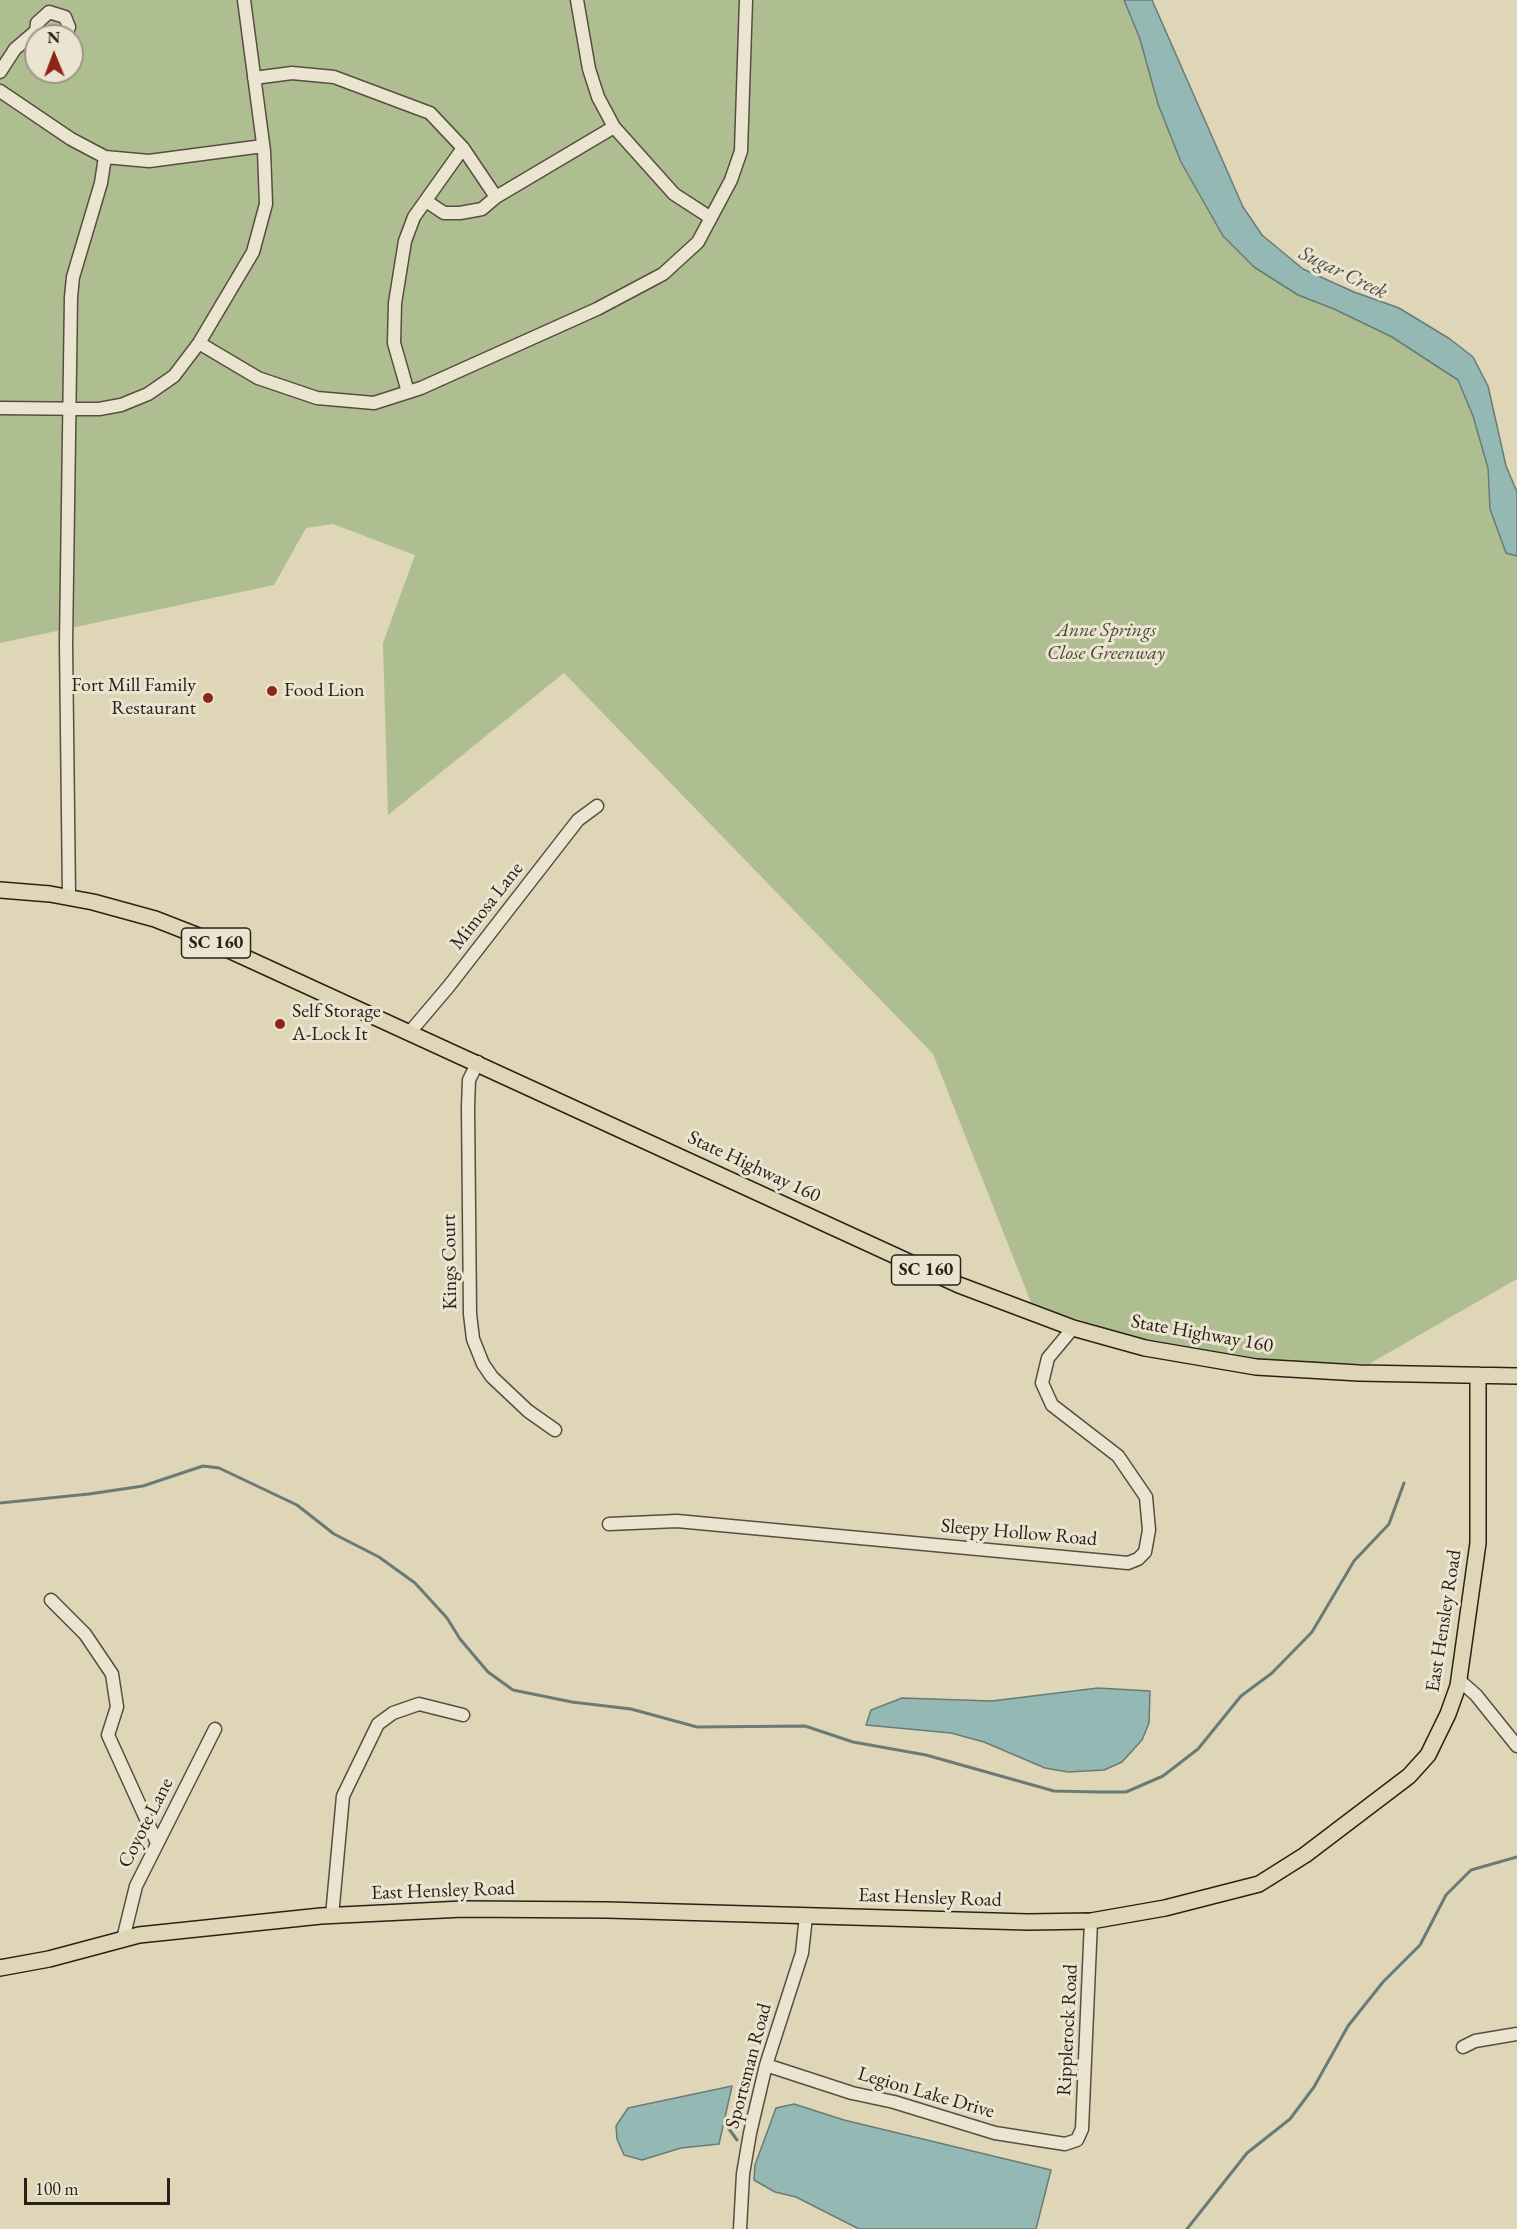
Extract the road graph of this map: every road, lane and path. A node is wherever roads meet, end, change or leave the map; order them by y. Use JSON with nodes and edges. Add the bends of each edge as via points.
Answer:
{"nodes":[{"id":1,"x":244,"y":0,"type":"edge"},
{"id":2,"x":577,"y":0,"type":"edge"},
{"id":3,"x":746,"y":0,"type":"edge"},
{"id":4,"x":37,"y":24,"type":"edge"},
{"id":5,"x":68,"y":24,"type":"edge"},
{"id":6,"x":24,"y":43,"type":"edge"},
{"id":7,"x":0,"y":72,"type":"edge"},
{"id":8,"x":254,"y":78,"type":"junction"},
{"id":9,"x":0,"y":91,"type":"edge"},
{"id":10,"x":614,"y":127,"type":"junction"},
{"id":11,"x":263,"y":146,"type":"junction"},
{"id":12,"x":463,"y":148,"type":"junction"},
{"id":13,"x":105,"y":158,"type":"junction"},
{"id":14,"x":496,"y":197,"type":"junction"},
{"id":15,"x":426,"y":201,"type":"junction"},
{"id":16,"x":711,"y":218,"type":"junction"},
{"id":17,"x":200,"y":343,"type":"junction"},
{"id":18,"x":408,"y":392,"type":"junction"},
{"id":19,"x":0,"y":408,"type":"edge"},
{"id":20,"x":70,"y":409,"type":"junction"},
{"id":21,"x":597,"y":806,"type":"dead end"},
{"id":22,"x":0,"y":890,"type":"edge"},
{"id":23,"x":69,"y":897,"type":"junction"},
{"id":24,"x":410,"y":1032,"type":"junction"},
{"id":25,"x":478,"y":1062,"type":"junction"},
{"id":26,"x":1073,"y":1328,"type":"junction"},
{"id":27,"x":1478,"y":1376,"type":"junction"},
{"id":28,"x":1517,"y":1376,"type":"edge"},
{"id":29,"x":555,"y":1431,"type":"dead end"},
{"id":30,"x":609,"y":1524,"type":"dead end"},
{"id":31,"x":51,"y":1600,"type":"dead end"},
{"id":32,"x":1459,"y":1680,"type":"junction"},
{"id":33,"x":463,"y":1715,"type":"dead end"},
{"id":34,"x":215,"y":1729,"type":"dead end"},
{"id":35,"x":1517,"y":1746,"type":"edge"},
{"id":36,"x":157,"y":1843,"type":"junction"},
{"id":37,"x":332,"y":1916,"type":"junction"},
{"id":38,"x":806,"y":1916,"type":"junction"},
{"id":39,"x":1091,"y":1921,"type":"junction"},
{"id":40,"x":123,"y":1939,"type":"junction"},
{"id":41,"x":0,"y":1968,"type":"edge"},
{"id":42,"x":1517,"y":2034,"type":"edge"},
{"id":43,"x":1462,"y":2047,"type":"dead end"},
{"id":44,"x":766,"y":2065,"type":"junction"},
{"id":45,"x":1077,"y":2140,"type":"joint"},
{"id":46,"x":740,"y":2229,"type":"edge"}],
"edges":[{"from":1,"to":8,"type":"street"},
{"from":2,"to":10,"type":"street","via":[[589,69]]},
{"from":3,"to":16,"type":"street","via":[[741,151]]},
{"from":4,"to":5,"type":"street","via":[[49,12],[64,17]]},
{"from":6,"to":7,"type":"street"},
{"from":8,"to":11,"type":"street"},
{"from":8,"to":12,"type":"street","via":[[292,74],[334,77],[430,113]]},
{"from":9,"to":13,"type":"street"},
{"from":10,"to":14,"type":"street"},
{"from":10,"to":16,"type":"street","via":[[674,194]]},
{"from":11,"to":13,"type":"street","via":[[149,161]]},
{"from":11,"to":17,"type":"street","via":[[267,179],[261,227],[253,252]]},
{"from":12,"to":14,"type":"street"},
{"from":12,"to":15,"type":"street"},
{"from":13,"to":20,"type":"street","via":[[73,277]]},
{"from":14,"to":15,"type":"street","via":[[482,209],[460,213],[444,213]]},
{"from":15,"to":18,"type":"street","via":[[414,217],[405,241],[395,303],[394,343]]},
{"from":16,"to":18,"type":"street","via":[[698,242],[663,274],[597,309]]},
{"from":17,"to":18,"type":"street","via":[[258,378],[317,398],[374,403]]},
{"from":17,"to":20,"type":"street","via":[[174,376],[148,394],[121,405]]},
{"from":19,"to":20,"type":"street"},
{"from":20,"to":23,"type":"street","via":[[66,644]]},
{"from":21,"to":24,"type":"street","name":"Mimosa Lane","via":[[577,821]]},
{"from":22,"to":23,"type":"main road","name":"State Highway 160","number":"SC 160"},
{"from":23,"to":24,"type":"main road","name":"State Highway 160","number":"SC 160","via":[[133,912],[196,935]]},
{"from":24,"to":25,"type":"main road","name":"State Highway 160","number":"SC 160"},
{"from":25,"to":26,"type":"main road","name":"State Highway 160","number":"SC 160","via":[[959,1285]]},
{"from":25,"to":29,"type":"street","name":"Kings Court","via":[[469,1080],[468,1107],[473,1339],[492,1377]]},
{"from":26,"to":27,"type":"main road","name":"State Highway 160","number":"SC 160","via":[[1145,1348],[1256,1367]]},
{"from":26,"to":30,"type":"street","name":"Sleepy Hollow Road","via":[[1048,1358],[1042,1383],[1052,1405],[1118,1456],[1146,1497],[1149,1530],[1144,1552],[1138,1559],[1128,1563],[686,1521]]},
{"from":27,"to":28,"type":"main road","name":"State Highway 160","number":"SC 160"},
{"from":27,"to":32,"type":"main road","name":"East Hensley Road","via":[[1478,1543]]},
{"from":31,"to":36,"type":"street","via":[[85,1634],[112,1674],[117,1707],[108,1735]]},
{"from":32,"to":35,"type":"street"},
{"from":32,"to":39,"type":"main road","name":"East Hensley Road","via":[[1428,1755],[1409,1776],[1268,1880],[1165,1908]]},
{"from":33,"to":37,"type":"street","via":[[419,1704],[393,1713],[378,1724],[343,1796]]},
{"from":34,"to":36,"type":"street","name":"Coyote Lane"},
{"from":36,"to":40,"type":"street","name":"Coyote Lane","via":[[136,1886]]},
{"from":37,"to":38,"type":"main road","name":"East Hensley Road","via":[[475,1909]]},
{"from":37,"to":40,"type":"main road","name":"East Hensley Road","via":[[192,1928]]},
{"from":38,"to":39,"type":"main road","name":"East Hensley Road"},
{"from":38,"to":44,"type":"street","name":"Sportsman Road","via":[[802,1953]]},
{"from":39,"to":45,"type":"street","name":"Ripplerock Road","via":[[1082,2129]]},
{"from":40,"to":41,"type":"main road","name":"East Hensley Road"},
{"from":42,"to":43,"type":"street"},
{"from":44,"to":45,"type":"street","name":"Legion Lake Drive","via":[[995,2133],[1065,2144]]},
{"from":44,"to":46,"type":"street","name":"Sportsman Road","via":[[746,2153]]}]}
